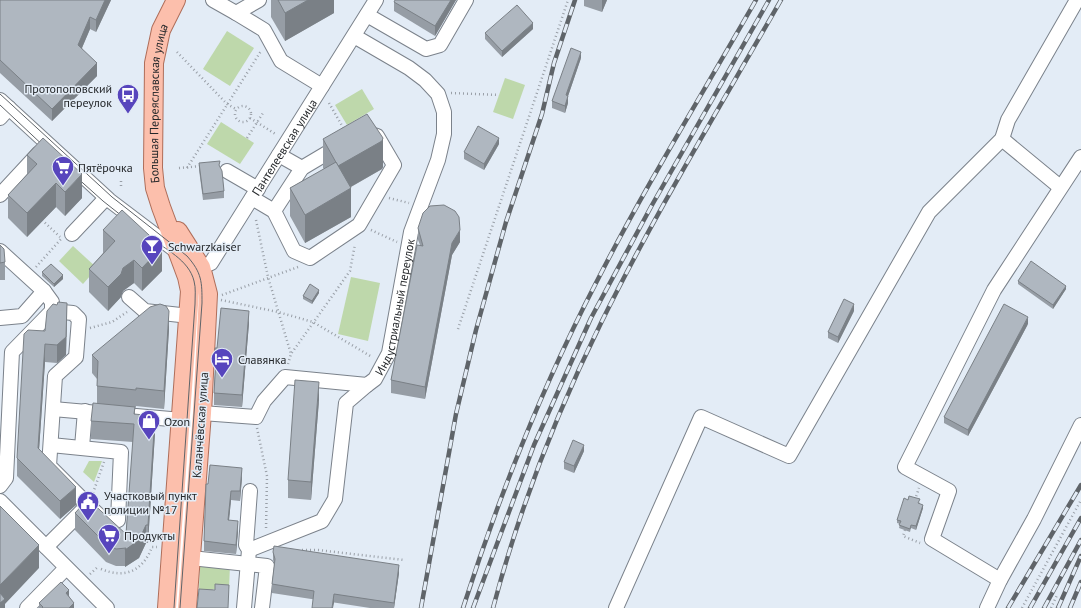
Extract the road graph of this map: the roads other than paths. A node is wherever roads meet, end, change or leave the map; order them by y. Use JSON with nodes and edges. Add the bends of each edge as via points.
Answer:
{"nodes":[{"id":1,"x":176,"y":0,"type":"edge"},
{"id":2,"x":213,"y":0,"type":"edge"},
{"id":3,"x":259,"y":0,"type":"edge"},
{"id":4,"x":376,"y":0,"type":"edge"},
{"id":5,"x":466,"y":0,"type":"edge"},
{"id":6,"x":1077,"y":0,"type":"edge"},
{"id":7,"x":236,"y":13,"type":"junction"},
{"id":8,"x":367,"y":15,"type":"junction"},
{"id":9,"x":354,"y":36,"type":"junction"},
{"id":10,"x":322,"y":86,"type":"junction"},
{"id":11,"x":3,"y":108,"type":"edge"},
{"id":12,"x":1002,"y":139,"type":"junction"},
{"id":13,"x":48,"y":144,"type":"junction"},
{"id":14,"x":280,"y":155,"type":"junction"},
{"id":15,"x":1081,"y":157,"type":"edge"},
{"id":16,"x":302,"y":168,"type":"junction"},
{"id":17,"x":227,"y":171,"type":"dead end"},
{"id":18,"x":1060,"y":186,"type":"junction"},
{"id":19,"x":255,"y":193,"type":"junction"},
{"id":20,"x":0,"y":195,"type":"edge"},
{"id":21,"x":106,"y":198,"type":"junction"},
{"id":22,"x":161,"y":207,"type":"junction"},
{"id":23,"x":274,"y":212,"type":"junction"},
{"id":24,"x":67,"y":236,"type":"road end"},
{"id":25,"x":0,"y":251,"type":"edge"},
{"id":26,"x":190,"y":261,"type":"junction"},
{"id":27,"x":44,"y":291,"type":"junction"},
{"id":28,"x":134,"y":301,"type":"road end"},
{"id":29,"x":52,"y":311,"type":"junction"},
{"id":30,"x":189,"y":316,"type":"junction"},
{"id":31,"x":0,"y":318,"type":"edge"},
{"id":32,"x":6,"y":364,"type":"edge"},
{"id":33,"x":367,"y":385,"type":"junction"},
{"id":34,"x":53,"y":409,"type":"junction"},
{"id":35,"x":85,"y":411,"type":"junction"},
{"id":36,"x":202,"y":413,"type":"junction"},
{"id":37,"x":182,"y":420,"type":"junction"},
{"id":38,"x":1081,"y":425,"type":"edge"},
{"id":39,"x":51,"y":445,"type":"junction"},
{"id":40,"x":82,"y":447,"type":"junction"},
{"id":41,"x":0,"y":486,"type":"edge"},
{"id":42,"x":250,"y":490,"type":"dead end"},
{"id":43,"x":0,"y":501,"type":"edge"},
{"id":44,"x":88,"y":505,"type":"junction"},
{"id":45,"x":46,"y":547,"type":"junction"},
{"id":46,"x":248,"y":557,"type":"junction"},
{"id":47,"x":191,"y":558,"type":"junction"},
{"id":48,"x":66,"y":568,"type":"junction"},
{"id":49,"x":1000,"y":580,"type":"junction"},
{"id":50,"x":27,"y":608,"type":"edge"},
{"id":51,"x":107,"y":608,"type":"edge"},
{"id":52,"x":167,"y":608,"type":"edge"},
{"id":53,"x":178,"y":608,"type":"edge"},
{"id":54,"x":187,"y":608,"type":"edge"},
{"id":55,"x":244,"y":608,"type":"edge"},
{"id":56,"x":262,"y":608,"type":"edge"},
{"id":57,"x":616,"y":608,"type":"edge"},
{"id":58,"x":987,"y":608,"type":"edge"}],
"edges":[{"from":1,"to":22,"type":"main road","name":"Большая Переяславская улица","via":[[161,30],[154,63],[153,168],[155,188]]},
{"from":2,"to":7,"type":"street"},
{"from":3,"to":7,"type":"street"},
{"from":4,"to":8,"type":"street","name":"Пантелеевская улица"},
{"from":5,"to":8,"type":"street","via":[[440,45],[426,50]]},
{"from":6,"to":12,"type":"street","via":[[1008,120]]},
{"from":7,"to":10,"type":"street","via":[[264,30],[281,61]]},
{"from":8,"to":9,"type":"street","name":"Пантелеевская улица"},
{"from":9,"to":10,"type":"street","name":"Пантелеевская улица"},
{"from":9,"to":33,"type":"street","name":"Индустриальный переулок","via":[[425,80],[438,94],[444,112],[444,134],[438,160],[411,232],[389,353],[385,365]]},
{"from":10,"to":14,"type":"street","name":"Пантелеевская улица"},
{"from":11,"to":13,"type":"street"},
{"from":12,"to":18,"type":"street"},
{"from":12,"to":57,"type":"street","via":[[929,212],[789,456],[701,417]]},
{"from":13,"to":20,"type":"street"},
{"from":13,"to":21,"type":"street"},
{"from":14,"to":16,"type":"street"},
{"from":14,"to":19,"type":"street","name":"Пантелеевская улица"},
{"from":15,"to":18,"type":"street"},
{"from":16,"to":23,"type":"street"},
{"from":16,"to":23,"type":"street","via":[[363,132],[377,136],[394,165],[359,225],[310,258],[294,251]]},
{"from":17,"to":19,"type":"street"},
{"from":18,"to":49,"type":"street","via":[[994,290],[905,468],[949,491],[932,540]]},
{"from":19,"to":23,"type":"street"},
{"from":19,"to":26,"type":"street","name":"Пантелеевская улица","via":[[211,263]]},
{"from":21,"to":24,"type":"street"},
{"from":21,"to":26,"type":"street"},
{"from":22,"to":26,"type":"main road","name":"Каланчёвская улица"},
{"from":22,"to":26,"type":"main road","name":"Большая Переяславская улица"},
{"from":25,"to":27,"type":"street"},
{"from":26,"to":30,"type":"main road","name":"Каланчёвская улица","via":[[187,277],[190,291]]},
{"from":26,"to":36,"type":"main road","name":"Каланчёвская улица","via":[[208,294]]},
{"from":26,"to":53,"type":"street","via":[[198,282],[199,304]]},
{"from":27,"to":29,"type":"street","via":[[52,302]]},
{"from":27,"to":31,"type":"street","via":[[22,316]]},
{"from":28,"to":30,"type":"street","via":[[145,311]]},
{"from":29,"to":32,"type":"street","via":[[12,352]]},
{"from":29,"to":34,"type":"street","via":[[73,312],[79,319],[76,357],[55,376]]},
{"from":30,"to":37,"type":"main road","name":"Каланчёвская улица"},
{"from":32,"to":41,"type":"street","via":[[6,478]]},
{"from":33,"to":36,"type":"street","name":"Индустриальный переулок","via":[[285,376],[264,401],[256,417]]},
{"from":33,"to":46,"type":"street","via":[[346,402],[336,499],[322,521],[265,545]]},
{"from":34,"to":35,"type":"street"},
{"from":34,"to":39,"type":"street"},
{"from":35,"to":37,"type":"street"},
{"from":35,"to":40,"type":"street"},
{"from":36,"to":47,"type":"main road","name":"Каланчёвская улица"},
{"from":37,"to":52,"type":"main road","name":"Каланчёвская улица"},
{"from":38,"to":49,"type":"street"},
{"from":39,"to":40,"type":"street"},
{"from":39,"to":44,"type":"street","via":[[49,466]]},
{"from":40,"to":44,"type":"street","via":[[121,452],[118,520],[108,524]]},
{"from":42,"to":46,"type":"street","via":[[246,545]]},
{"from":43,"to":45,"type":"street"},
{"from":44,"to":45,"type":"street"},
{"from":45,"to":48,"type":"street"},
{"from":46,"to":47,"type":"street"},
{"from":46,"to":55,"type":"street"},
{"from":46,"to":56,"type":"street","via":[[267,566]]},
{"from":47,"to":54,"type":"main road","name":"Каланчёвская улица"},
{"from":48,"to":50,"type":"street"},
{"from":48,"to":51,"type":"street"},
{"from":49,"to":58,"type":"street"}]}
